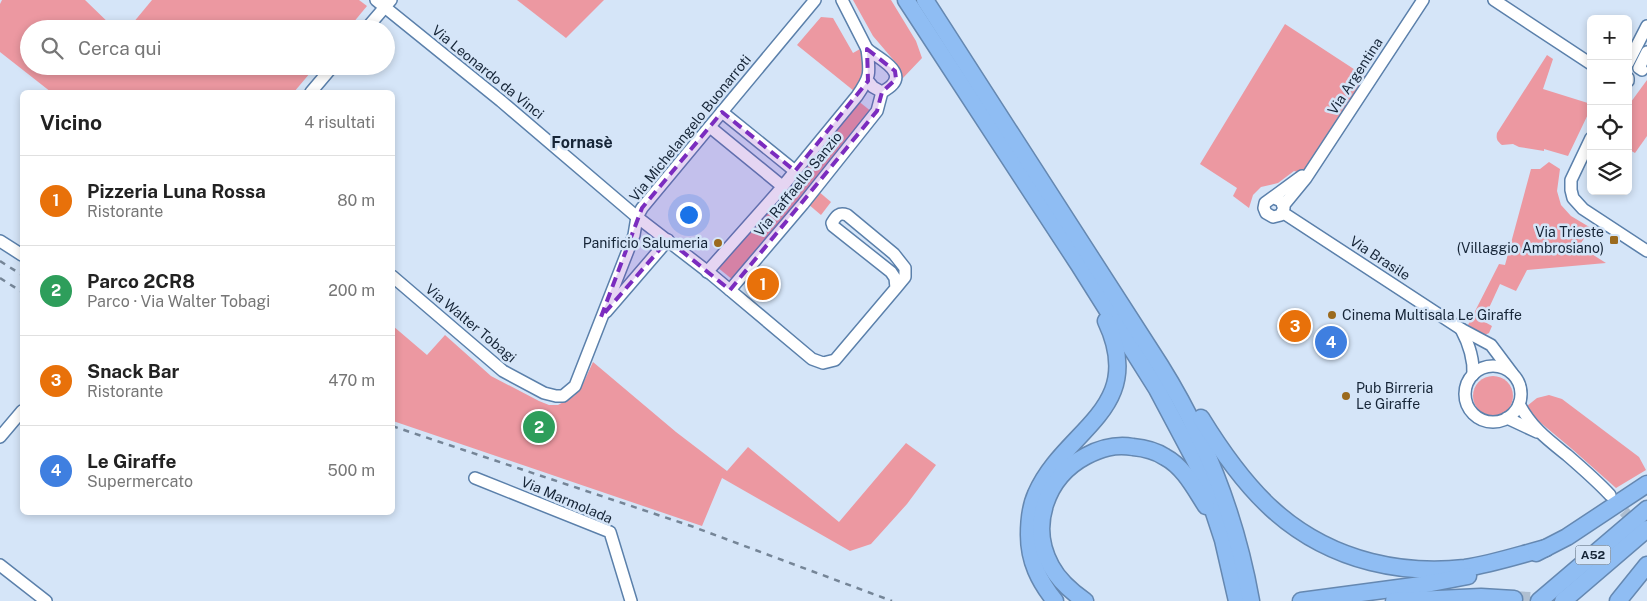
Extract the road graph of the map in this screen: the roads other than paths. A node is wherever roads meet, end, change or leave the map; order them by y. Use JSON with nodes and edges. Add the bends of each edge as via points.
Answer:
{"nodes":[{"id":1,"x":816,"y":0,"type":"edge"},
{"id":2,"x":842,"y":0,"type":"edge"},
{"id":3,"x":906,"y":0,"type":"edge"},
{"id":4,"x":925,"y":0,"type":"edge"},
{"id":5,"x":1423,"y":0,"type":"edge"},
{"id":6,"x":1494,"y":0,"type":"edge"},
{"id":7,"x":384,"y":2,"type":"edge"},
{"id":8,"x":372,"y":20,"type":"edge"},
{"id":9,"x":1647,"y":26,"type":"edge"},
{"id":10,"x":867,"y":49,"type":"junction"},
{"id":11,"x":1647,"y":52,"type":"edge"},
{"id":12,"x":1630,"y":60,"type":"edge"},
{"id":13,"x":1587,"y":61,"type":"edge"},
{"id":14,"x":1642,"y":70,"type":"dead end"},
{"id":15,"x":325,"y":75,"type":"edge"},
{"id":16,"x":868,"y":80,"type":"junction"},
{"id":17,"x":313,"y":90,"type":"edge"},
{"id":18,"x":882,"y":92,"type":"junction"},
{"id":19,"x":722,"y":112,"type":"junction"},
{"id":20,"x":710,"y":126,"type":"junction"},
{"id":21,"x":1587,"y":146,"type":"edge"},
{"id":22,"x":1311,"y":169,"type":"junction"},
{"id":23,"x":795,"y":171,"type":"junction"},
{"id":24,"x":782,"y":186,"type":"junction"},
{"id":25,"x":1274,"y":198,"type":"junction"},
{"id":26,"x":1283,"y":209,"type":"junction"},
{"id":27,"x":637,"y":217,"type":"junction"},
{"id":28,"x":668,"y":240,"type":"junction"},
{"id":29,"x":0,"y":241,"type":"edge"},
{"id":30,"x":1647,"y":251,"type":"edge"},
{"id":31,"x":20,"y":254,"type":"edge"},
{"id":32,"x":1079,"y":265,"type":"junction"},
{"id":33,"x":707,"y":272,"type":"junction"},
{"id":34,"x":395,"y":279,"type":"edge"},
{"id":35,"x":896,"y":288,"type":"junction"},
{"id":36,"x":730,"y":290,"type":"junction"},
{"id":37,"x":601,"y":317,"type":"junction"},
{"id":38,"x":1131,"y":321,"type":"junction"},
{"id":39,"x":1460,"y":329,"type":"junction"},
{"id":40,"x":1512,"y":373,"type":"junction"},
{"id":41,"x":1473,"y":375,"type":"junction"},
{"id":42,"x":563,"y":396,"type":"joint"},
{"id":43,"x":1519,"y":404,"type":"junction"},
{"id":44,"x":20,"y":413,"type":"edge"},
{"id":45,"x":1507,"y":418,"type":"junction"},
{"id":46,"x":1538,"y":432,"type":"junction"},
{"id":47,"x":0,"y":437,"type":"edge"},
{"id":48,"x":475,"y":478,"type":"dead end"},
{"id":49,"x":1647,"y":484,"type":"edge"},
{"id":50,"x":1610,"y":495,"type":"tunnel mouth"},
{"id":51,"x":1647,"y":509,"type":"edge"},
{"id":52,"x":1647,"y":529,"type":"edge"},
{"id":53,"x":1546,"y":548,"type":"junction"},
{"id":54,"x":1029,"y":549,"type":"junction"},
{"id":55,"x":0,"y":564,"type":"edge"},
{"id":56,"x":1229,"y":564,"type":"junction"},
{"id":57,"x":1647,"y":565,"type":"edge"},
{"id":58,"x":1243,"y":598,"type":"edge"},
{"id":59,"x":1514,"y":599,"type":"dead end"},
{"id":60,"x":1444,"y":600,"type":"edge"},
{"id":61,"x":46,"y":601,"type":"edge"},
{"id":62,"x":631,"y":601,"type":"edge"},
{"id":63,"x":1055,"y":601,"type":"edge"},
{"id":64,"x":1067,"y":601,"type":"edge"},
{"id":65,"x":1085,"y":601,"type":"edge"},
{"id":66,"x":1301,"y":601,"type":"edge"},
{"id":67,"x":1394,"y":601,"type":"edge"},
{"id":68,"x":1539,"y":601,"type":"edge"},
{"id":69,"x":1563,"y":601,"type":"edge"},
{"id":70,"x":1618,"y":601,"type":"edge"}],
"edges":[{"from":1,"to":19,"type":"street","name":"Via Michelangelo Buonarroti"},
{"from":2,"to":10,"type":"street"},
{"from":3,"to":32,"type":"highway"},
{"from":4,"to":38,"type":"highway"},
{"from":5,"to":22,"type":"street","name":"Via Argentina"},
{"from":6,"to":13,"type":"street"},
{"from":7,"to":8,"type":"street"},
{"from":7,"to":27,"type":"street","name":"Via Leonardo da Vinci"},
{"from":9,"to":12,"type":"street"},
{"from":10,"to":16,"type":"street"},
{"from":10,"to":18,"type":"street","name":"Via Raffaello Sanzio","via":[[895,71],[896,79],[890,88]]},
{"from":11,"to":14,"type":"street","via":[[1639,68]]},
{"from":15,"to":17,"type":"street"},
{"from":16,"to":18,"type":"street"},
{"from":16,"to":23,"type":"street","name":"Via Raffaello Sanzio"},
{"from":18,"to":36,"type":"street","name":"Via Raffaello Sanzio","via":[[877,110]]},
{"from":19,"to":20,"type":"street","name":"Via Michelangelo Buonarroti"},
{"from":19,"to":23,"type":"street"},
{"from":20,"to":24,"type":"street"},
{"from":20,"to":27,"type":"street","name":"Via Michelangelo Buonarroti"},
{"from":21,"to":30,"type":"street","via":[[1570,187],[1575,202]]},
{"from":22,"to":25,"type":"street","name":"Via Argentina"},
{"from":22,"to":26,"type":"street","name":"Via Argentina"},
{"from":23,"to":24,"type":"street","name":"Via Raffaello Sanzio"},
{"from":24,"to":33,"type":"street","name":"Via Raffaello Sanzio"},
{"from":25,"to":26,"type":"street","via":[[1279,199]]},
{"from":25,"to":26,"type":"street","via":[[1265,203],[1266,213],[1276,217]]},
{"from":26,"to":39,"type":"street","name":"Via Brasile"},
{"from":27,"to":28,"type":"street","name":"Via Leonardo da Vinci"},
{"from":27,"to":37,"type":"street","name":"Via Michelangelo Buonarroti","via":[[634,235]]},
{"from":28,"to":33,"type":"street","name":"Via Leonardo da Vinci"},
{"from":28,"to":37,"type":"street","name":"Via Michelangelo Buonarroti"},
{"from":29,"to":31,"type":"street"},
{"from":32,"to":54,"type":"highway","via":[[1112,334],[1117,373],[1112,394],[1103,410],[1049,472],[1036,495],[1029,520]]},
{"from":32,"to":56,"type":"highway","via":[[1157,389],[1200,470]]},
{"from":33,"to":36,"type":"street","name":"Via Leonardo da Vinci"},
{"from":34,"to":42,"type":"street","name":"Via Walter Tobagi","via":[[503,372],[544,393]]},
{"from":35,"to":35,"type":"street","name":"Via Leonardo da Vinci","via":[[905,278],[905,268],[894,254],[846,215],[839,214],[832,222],[833,226],[891,272]]},
{"from":35,"to":36,"type":"street","name":"Via Leonardo da Vinci","via":[[835,360],[823,363],[812,360]]},
{"from":37,"to":42,"type":"street","name":"Via Michelangelo Buonarroti","via":[[575,386]]},
{"from":38,"to":53,"type":"highway","via":[[1163,356],[1223,453],[1244,480],[1267,505],[1320,544],[1354,558],[1412,570],[1466,568]]},
{"from":38,"to":58,"type":"highway","via":[[1176,391],[1204,445],[1240,550]]},
{"from":39,"to":40,"type":"street","name":"Via Brasile","via":[[1491,345]]},
{"from":39,"to":41,"type":"street","via":[[1472,354]]},
{"from":40,"to":41,"type":"street","via":[[1493,366]]},
{"from":40,"to":43,"type":"street","via":[[1521,390]]},
{"from":41,"to":45,"type":"street","via":[[1466,395],[1472,412],[1486,421],[1497,422]]},
{"from":43,"to":45,"type":"street"},
{"from":43,"to":46,"type":"street"},
{"from":44,"to":47,"type":"street"},
{"from":45,"to":46,"type":"street"},
{"from":46,"to":50,"type":"street"},
{"from":48,"to":62,"type":"street","name":"Via Marmolada","via":[[610,532]]},
{"from":49,"to":53,"type":"highway","number":"A52"},
{"from":51,"to":68,"type":"highway","number":"A52"},
{"from":52,"to":69,"type":"highway","number":"A52"},
{"from":53,"to":66,"type":"highway","via":[[1490,571],[1444,582]]},
{"from":54,"to":63,"type":"highway","via":[[1037,574]]},
{"from":54,"to":64,"type":"highway","via":[[1052,587]]},
{"from":55,"to":61,"type":"street"},
{"from":56,"to":58,"type":"highway"},
{"from":56,"to":65,"type":"highway","via":[[1210,513],[1199,494],[1184,473],[1166,457],[1145,448],[1120,445],[1098,450],[1075,462],[1057,478],[1045,500],[1040,522],[1042,546],[1051,566],[1061,580]]},
{"from":57,"to":70,"type":"highway"},
{"from":59,"to":60,"type":"highway"},
{"from":60,"to":67,"type":"highway"}]}
